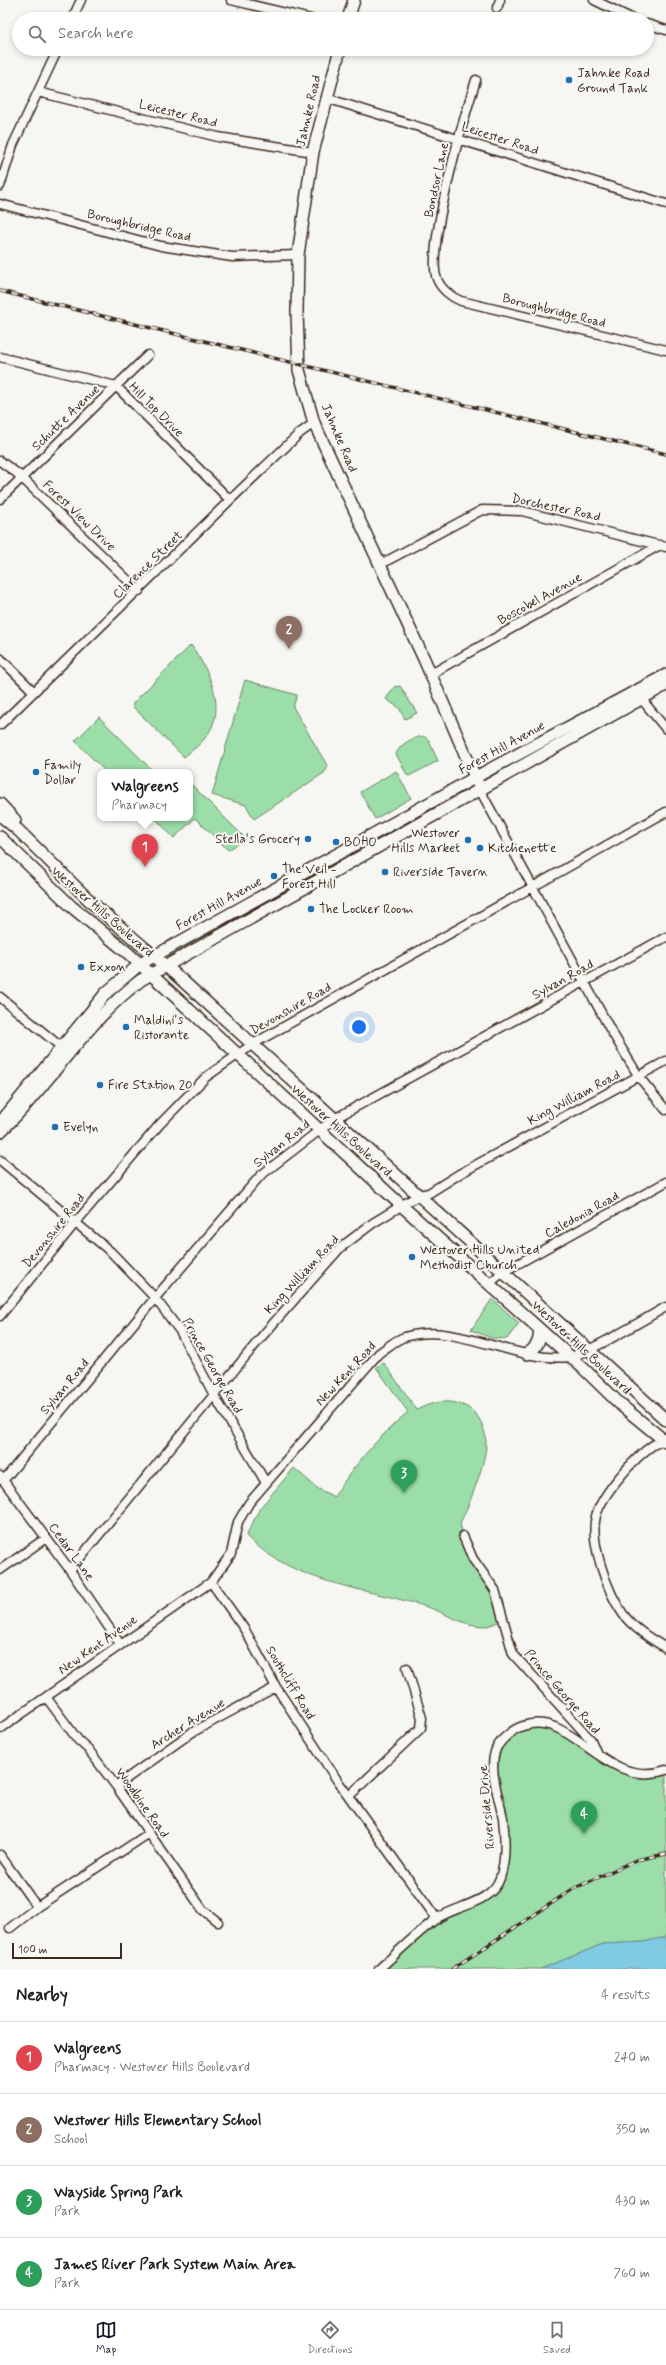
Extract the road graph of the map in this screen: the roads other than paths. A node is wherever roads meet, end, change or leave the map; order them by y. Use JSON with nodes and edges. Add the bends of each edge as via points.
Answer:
{"nodes":[{"id":1,"x":81,"y":0,"type":"edge"},
{"id":2,"x":231,"y":0,"type":"edge"},
{"id":3,"x":354,"y":0,"type":"edge"},
{"id":4,"x":594,"y":0,"type":"edge"},
{"id":5,"x":75,"y":12,"type":"edge"},
{"id":6,"x":282,"y":12,"type":"edge"},
{"id":7,"x":350,"y":12,"type":"edge"},
{"id":8,"x":619,"y":12,"type":"edge"},
{"id":9,"x":654,"y":26,"type":"edge"},
{"id":10,"x":666,"y":30,"type":"edge"},
{"id":11,"x":55,"y":56,"type":"edge"},
{"id":12,"x":338,"y":56,"type":"edge"},
{"id":13,"x":476,"y":80,"type":"dead end"},
{"id":14,"x":38,"y":92,"type":"junction"},
{"id":15,"x":326,"y":98,"type":"junction"},
{"id":16,"x":458,"y":138,"type":"junction"},
{"id":17,"x":314,"y":152,"type":"junction"},
{"id":18,"x":0,"y":186,"type":"edge"},
{"id":19,"x":0,"y":204,"type":"edge"},
{"id":20,"x":666,"y":204,"type":"edge"},
{"id":21,"x":298,"y":255,"type":"junction"},
{"id":22,"x":442,"y":286,"type":"joint"},
{"id":23,"x":666,"y":350,"type":"edge"},
{"id":24,"x":148,"y":354,"type":"dead end"},
{"id":25,"x":0,"y":357,"type":"edge"},
{"id":26,"x":116,"y":386,"type":"junction"},
{"id":27,"x":314,"y":423,"type":"junction"},
{"id":28,"x":0,"y":461,"type":"edge"},
{"id":29,"x":22,"y":478,"type":"junction"},
{"id":30,"x":0,"y":499,"type":"edge"},
{"id":31,"x":230,"y":500,"type":"junction"},
{"id":32,"x":663,"y":546,"type":"edge"},
{"id":33,"x":381,"y":564,"type":"junction"},
{"id":34,"x":139,"y":591,"type":"junction"},
{"id":35,"x":0,"y":658,"type":"edge"},
{"id":36,"x":431,"y":674,"type":"junction"},
{"id":37,"x":666,"y":675,"type":"edge"},
{"id":38,"x":666,"y":685,"type":"edge"},
{"id":39,"x":34,"y":692,"type":"junction"},
{"id":40,"x":638,"y":695,"type":"junction"},
{"id":41,"x":0,"y":725,"type":"edge"},
{"id":42,"x":666,"y":729,"type":"edge"},
{"id":43,"x":476,"y":778,"type":"junction"},
{"id":44,"x":480,"y":790,"type":"junction"},
{"id":45,"x":0,"y":804,"type":"edge"},
{"id":46,"x":666,"y":812,"type":"edge"},
{"id":47,"x":0,"y":815,"type":"edge"},
{"id":48,"x":0,"y":837,"type":"edge"},
{"id":49,"x":27,"y":839,"type":"junction"},
{"id":50,"x":531,"y":886,"type":"junction"},
{"id":51,"x":666,"y":937,"type":"edge"},
{"id":52,"x":154,"y":956,"type":"junction"},
{"id":53,"x":140,"y":964,"type":"junction"},
{"id":54,"x":165,"y":965,"type":"junction"},
{"id":55,"x":151,"y":974,"type":"junction"},
{"id":56,"x":584,"y":983,"type":"junction"},
{"id":57,"x":0,"y":997,"type":"edge"},
{"id":58,"x":253,"y":1044,"type":"junction"},
{"id":59,"x":64,"y":1050,"type":"junction"},
{"id":60,"x":238,"y":1055,"type":"junction"},
{"id":61,"x":666,"y":1061,"type":"edge"},
{"id":62,"x":639,"y":1077,"type":"junction"},
{"id":63,"x":666,"y":1110,"type":"edge"},
{"id":64,"x":334,"y":1119,"type":"junction"},
{"id":65,"x":0,"y":1123,"type":"edge"},
{"id":66,"x":319,"y":1130,"type":"junction"},
{"id":67,"x":0,"y":1132,"type":"edge"},
{"id":68,"x":0,"y":1160,"type":"edge"},
{"id":69,"x":666,"y":1182,"type":"edge"},
{"id":70,"x":419,"y":1195,"type":"junction"},
{"id":71,"x":402,"y":1206,"type":"junction"},
{"id":72,"x":76,"y":1222,"type":"junction"},
{"id":73,"x":503,"y":1272,"type":"junction"},
{"id":74,"x":490,"y":1284,"type":"junction"},
{"id":75,"x":155,"y":1298,"type":"junction"},
{"id":76,"x":666,"y":1307,"type":"edge"},
{"id":77,"x":0,"y":1316,"type":"edge"},
{"id":78,"x":539,"y":1329,"type":"junction"},
{"id":79,"x":588,"y":1349,"type":"junction"},
{"id":80,"x":527,"y":1354,"type":"junction"},
{"id":81,"x":570,"y":1357,"type":"junction"},
{"id":82,"x":214,"y":1395,"type":"junction"},
{"id":83,"x":666,"y":1420,"type":"edge"},
{"id":84,"x":665,"y":1440,"type":"edge"},
{"id":85,"x":2,"y":1478,"type":"edge"},
{"id":86,"x":266,"y":1483,"type":"junction"},
{"id":87,"x":463,"y":1536,"type":"dead end"},
{"id":88,"x":46,"y":1538,"type":"junction"},
{"id":89,"x":0,"y":1570,"type":"edge"},
{"id":90,"x":70,"y":1570,"type":"junction"},
{"id":91,"x":211,"y":1582,"type":"junction"},
{"id":92,"x":120,"y":1644,"type":"junction"},
{"id":93,"x":666,"y":1648,"type":"edge"},
{"id":94,"x":407,"y":1668,"type":"dead end"},
{"id":95,"x":276,"y":1687,"type":"junction"},
{"id":96,"x":46,"y":1697,"type":"junction"},
{"id":97,"x":0,"y":1730,"type":"edge"},
{"id":98,"x":597,"y":1755,"type":"junction"},
{"id":99,"x":666,"y":1770,"type":"edge"},
{"id":100,"x":116,"y":1786,"type":"junction"},
{"id":101,"x":349,"y":1796,"type":"junction"},
{"id":102,"x":148,"y":1834,"type":"junction"},
{"id":103,"x":0,"y":1855,"type":"edge"},
{"id":104,"x":37,"y":1907,"type":"junction"},
{"id":105,"x":437,"y":1919,"type":"junction"},
{"id":106,"x":218,"y":1922,"type":"dead end"},
{"id":107,"x":10,"y":1928,"type":"dead end"},
{"id":108,"x":379,"y":1969,"type":"edge"}],
"edges":[{"from":1,"to":5,"type":"street"},
{"from":2,"to":6,"type":"street"},
{"from":3,"to":7,"type":"main road"},
{"from":4,"to":8,"type":"street"},
{"from":9,"to":10,"type":"street"},
{"from":11,"to":14,"type":"street"},
{"from":12,"to":15,"type":"main road","name":"Jahnke Road"},
{"from":13,"to":16,"type":"street","name":"Bondsor Lane"},
{"from":14,"to":17,"type":"street","name":"Leicester Road","via":[[218,137]]},
{"from":14,"to":18,"type":"street","via":[[13,145]]},
{"from":15,"to":16,"type":"street","name":"Leicester Road"},
{"from":15,"to":17,"type":"main road","name":"Jahnke Road"},
{"from":16,"to":20,"type":"street","name":"Leicester Road"},
{"from":16,"to":22,"type":"street","name":"Bondsor Lane","via":[[437,239],[435,270]]},
{"from":17,"to":21,"type":"main road","name":"Jahnke Road"},
{"from":19,"to":21,"type":"street","name":"Boroughbridge Road","via":[[160,246],[232,257]]},
{"from":21,"to":27,"type":"main road","name":"Jahnke Road","via":[[296,312],[299,370]]},
{"from":22,"to":23,"type":"street","name":"Boroughbridge Road","via":[[461,301]]},
{"from":24,"to":26,"type":"street","name":"Schutte Avenue"},
{"from":25,"to":26,"type":"street","name":"Hill Top Drive"},
{"from":26,"to":29,"type":"street","name":"Schutte Avenue"},
{"from":26,"to":31,"type":"street","name":"Hill Top Drive"},
{"from":27,"to":31,"type":"street","name":"Clarence Street","via":[[300,433]]},
{"from":27,"to":33,"type":"main road","name":"Jahnke Road"},
{"from":28,"to":29,"type":"street","name":"Forest View Drive"},
{"from":29,"to":30,"type":"street","name":"Schutte Avenue"},
{"from":29,"to":34,"type":"street","name":"Forest View Drive"},
{"from":31,"to":34,"type":"street","name":"Clarence Street"},
{"from":32,"to":33,"type":"street","name":"Dorchester Road","via":[[522,511],[491,509],[482,510]]},
{"from":32,"to":36,"type":"street","name":"Boscobel Avenue"},
{"from":33,"to":36,"type":"main road","name":"Jahnke Road"},
{"from":34,"to":39,"type":"street","name":"Clarence Street"},
{"from":35,"to":39,"type":"street"},
{"from":36,"to":43,"type":"main road","name":"Jahnke Road"},
{"from":37,"to":40,"type":"main road","name":"Forest Hill Avenue"},
{"from":38,"to":40,"type":"main road","name":"Forest Hill Avenue"},
{"from":39,"to":41,"type":"street","name":"Clarence Street"},
{"from":40,"to":42,"type":"street"},
{"from":40,"to":43,"type":"main road","name":"Forest Hill Avenue"},
{"from":40,"to":44,"type":"main road","name":"Forest Hill Avenue"},
{"from":43,"to":44,"type":"main road","name":"Jahnke Road"},
{"from":43,"to":52,"type":"main road","name":"Forest Hill Avenue"},
{"from":44,"to":50,"type":"street"},
{"from":44,"to":54,"type":"main road","name":"Forest Hill Avenue"},
{"from":45,"to":49,"type":"main road","via":[[17,821]]},
{"from":46,"to":50,"type":"street","name":"Devonshire Road"},
{"from":47,"to":49,"type":"main road","name":"Westover Hills Boulevard"},
{"from":48,"to":53,"type":"main road","name":"Westover Hills Boulevard","via":[[68,904]]},
{"from":49,"to":52,"type":"main road","name":"Westover Hills Boulevard","via":[[92,903]]},
{"from":50,"to":56,"type":"street"},
{"from":50,"to":58,"type":"street","name":"Devonshire Road"},
{"from":51,"to":56,"type":"street","name":"Sylvan Road"},
{"from":52,"to":53,"type":"main road","name":"Forest Hill Avenue"},
{"from":52,"to":54,"type":"main road","name":"Westover Hills Boulevard"},
{"from":53,"to":55,"type":"main road","name":"Westover Hills Boulevard"},
{"from":53,"to":59,"type":"main road","name":"Forest Hill Avenue","via":[[115,984]]},
{"from":54,"to":55,"type":"main road","name":"Forest Hill Avenue"},
{"from":54,"to":58,"type":"main road","name":"Westover Hills Boulevard"},
{"from":55,"to":59,"type":"main road","name":"Forest Hill Avenue","via":[[119,998]]},
{"from":55,"to":60,"type":"main road","name":"Westover Hills Boulevard"},
{"from":56,"to":62,"type":"street"},
{"from":56,"to":64,"type":"street","name":"Sylvan Road"},
{"from":57,"to":59,"type":"street"},
{"from":58,"to":60,"type":"street","name":"Devonshire Road"},
{"from":58,"to":64,"type":"main road","name":"Westover Hills Boulevard"},
{"from":59,"to":65,"type":"main road","name":"Forest Hill Avenue"},
{"from":59,"to":67,"type":"main road","name":"Forest Hill Avenue"},
{"from":60,"to":66,"type":"main road","name":"Westover Hills Boulevard"},
{"from":60,"to":72,"type":"street","name":"Devonshire Road","via":[[206,1077],[184,1099]]},
{"from":61,"to":62,"type":"street","name":"King William Road"},
{"from":62,"to":63,"type":"street"},
{"from":62,"to":70,"type":"street","name":"King William Road","via":[[461,1173],[429,1193]]},
{"from":64,"to":66,"type":"street","name":"Sylvan Road"},
{"from":64,"to":70,"type":"main road","name":"Westover Hills Boulevard"},
{"from":66,"to":71,"type":"main road","name":"Westover Hills Boulevard"},
{"from":66,"to":75,"type":"street","name":"Sylvan Road","via":[[260,1176]]},
{"from":68,"to":72,"type":"street","name":"Prince George Road"},
{"from":69,"to":73,"type":"street","name":"Caledonia Road"},
{"from":70,"to":71,"type":"street","name":"King William Road"},
{"from":70,"to":73,"type":"main road","name":"Westover Hills Boulevard"},
{"from":71,"to":74,"type":"main road","name":"Westover Hills Boulevard"},
{"from":71,"to":82,"type":"street","name":"King William Road","via":[[373,1223],[340,1248]]},
{"from":72,"to":75,"type":"street","name":"Prince George Road","via":[[112,1252]]},
{"from":72,"to":77,"type":"street","name":"Devonshire Road"},
{"from":73,"to":74,"type":"street","name":"Caledonia Road"},
{"from":73,"to":79,"type":"main road","name":"Westover Hills Boulevard"},
{"from":74,"to":78,"type":"main road","name":"Westover Hills Boulevard"},
{"from":75,"to":82,"type":"street","name":"Prince George Road","via":[[180,1331]]},
{"from":75,"to":85,"type":"street","name":"Sylvan Road"},
{"from":76,"to":79,"type":"street","name":"New Kent Road"},
{"from":78,"to":80,"type":"main road","via":[[537,1345]]},
{"from":78,"to":81,"type":"main road","name":"Westover Hills Boulevard"},
{"from":79,"to":81,"type":"street","name":"New Kent Road"},
{"from":79,"to":83,"type":"main road","name":"Westover Hills Boulevard"},
{"from":80,"to":81,"type":"street","name":"New Kent Road","via":[[541,1357]]},
{"from":80,"to":86,"type":"street","name":"New Kent Road","via":[[449,1335],[430,1333],[404,1337],[379,1353]]},
{"from":81,"to":84,"type":"main road","name":"Westover Hills Boulevard"},
{"from":82,"to":86,"type":"street","name":"Prince George Road"},
{"from":82,"to":90,"type":"street","name":"King William Road"},
{"from":84,"to":93,"type":"street","via":[[652,1446],[634,1462],[607,1496],[596,1516],[594,1534],[602,1572],[623,1615]]},
{"from":85,"to":88,"type":"street","name":"Cedar Lane"},
{"from":86,"to":91,"type":"street","name":"New Kent Road","via":[[249,1503],[238,1522],[231,1554]]},
{"from":87,"to":98,"type":"street","name":"Prince George Road","via":[[473,1559],[495,1590],[513,1654],[591,1740]]},
{"from":88,"to":89,"type":"street"},
{"from":88,"to":90,"type":"street","name":"Cedar Lane"},
{"from":90,"to":92,"type":"street","name":"Cedar Lane"},
{"from":91,"to":92,"type":"street","name":"New Kent Avenue"},
{"from":91,"to":95,"type":"street","name":"Southcliff Road","via":[[245,1630]]},
{"from":92,"to":96,"type":"street","name":"New Kent Avenue"},
{"from":94,"to":101,"type":"street","via":[[422,1718],[421,1728]]},
{"from":95,"to":100,"type":"street","name":"Archer Avenue","via":[[191,1733]]},
{"from":95,"to":101,"type":"street","name":"Southcliff Road"},
{"from":96,"to":97,"type":"street","name":"New Kent Avenue"},
{"from":96,"to":100,"type":"street","name":"Woodbine Road"},
{"from":98,"to":99,"type":"street","name":"Riverside Drive","via":[[618,1767],[636,1773],[647,1774]]},
{"from":98,"to":105,"type":"street","name":"Riverside Drive","via":[[560,1728],[543,1723],[523,1726],[508,1734],[496,1749],[494,1769],[503,1820],[503,1864],[500,1879],[489,1894]]},
{"from":100,"to":102,"type":"street","name":"Woodbine Road"},
{"from":101,"to":105,"type":"street","name":"Southcliff Road"},
{"from":102,"to":104,"type":"street"},
{"from":102,"to":106,"type":"street","name":"Woodbine Road","via":[[203,1910]]},
{"from":103,"to":104,"type":"street"},
{"from":104,"to":107,"type":"street"},
{"from":105,"to":108,"type":"street","name":"Riverside Drive"}]}
